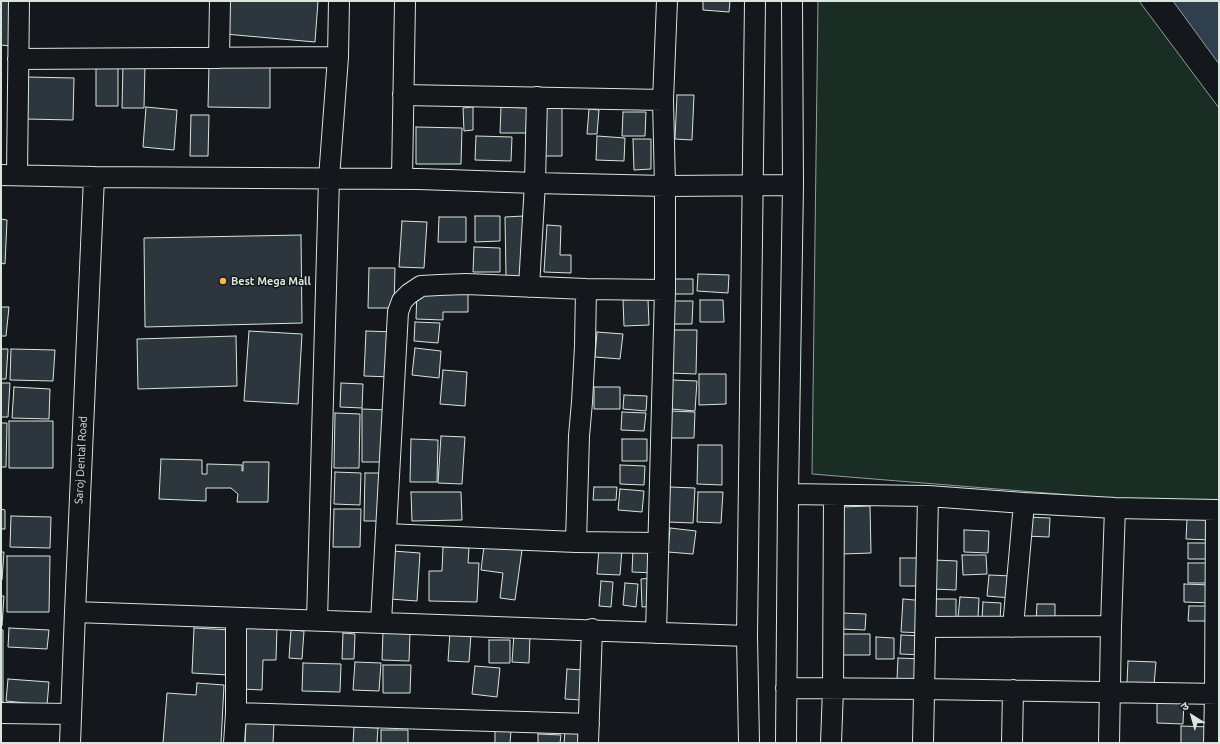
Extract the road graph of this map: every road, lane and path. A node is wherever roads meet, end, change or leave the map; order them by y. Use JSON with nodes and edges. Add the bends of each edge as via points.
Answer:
{"nodes":[{"id":1,"x":19,"y":1,"type":"edge"},
{"id":2,"x":220,"y":1,"type":"edge"},
{"id":3,"x":339,"y":1,"type":"edge"},
{"id":4,"x":405,"y":1,"type":"edge"},
{"id":5,"x":668,"y":1,"type":"edge"},
{"id":6,"x":755,"y":1,"type":"edge"},
{"id":7,"x":792,"y":1,"type":"edge"},
{"id":8,"x":338,"y":57,"type":"junction"},
{"id":9,"x":219,"y":58,"type":"junction"},
{"id":10,"x":18,"y":59,"type":"junction"},
{"id":11,"x":404,"y":95,"type":"junction"},
{"id":12,"x":537,"y":97,"type":"junction"},
{"id":13,"x":663,"y":100,"type":"junction"},
{"id":14,"x":9,"y":175,"type":"edge"},
{"id":15,"x":94,"y":177,"type":"junction"},
{"id":16,"x":328,"y":178,"type":"junction"},
{"id":17,"x":402,"y":179,"type":"junction"},
{"id":18,"x":536,"y":183,"type":"junction"},
{"id":19,"x":793,"y":185,"type":"junction"},
{"id":20,"x":665,"y":186,"type":"junction"},
{"id":21,"x":754,"y":186,"type":"junction"},
{"id":22,"x":529,"y":287,"type":"junction"},
{"id":23,"x":586,"y":289,"type":"junction"},
{"id":24,"x":665,"y":290,"type":"junction"},
{"id":25,"x":788,"y":494,"type":"junction"},
{"id":26,"x":834,"y":495,"type":"junction"},
{"id":27,"x":928,"y":496,"type":"junction"},
{"id":28,"x":1024,"y":503,"type":"junction"},
{"id":29,"x":1115,"y":508,"type":"junction"},
{"id":30,"x":386,"y":534,"type":"junction"},
{"id":31,"x":576,"y":542,"type":"junction"},
{"id":32,"x":658,"y":543,"type":"junction"},
{"id":33,"x":74,"y":612,"type":"junction"},
{"id":34,"x":236,"y":618,"type":"junction"},
{"id":35,"x":318,"y":620,"type":"junction"},
{"id":36,"x":381,"y":622,"type":"junction"},
{"id":37,"x":1111,"y":626,"type":"junction"},
{"id":38,"x":926,"y":627,"type":"junction"},
{"id":39,"x":1013,"y":627,"type":"junction"},
{"id":40,"x":592,"y":629,"type":"junction"},
{"id":41,"x":656,"y":632,"type":"junction"},
{"id":42,"x":747,"y":636,"type":"junction"},
{"id":43,"x":786,"y":688,"type":"junction"},
{"id":44,"x":833,"y":689,"type":"junction"},
{"id":45,"x":924,"y":689,"type":"junction"},
{"id":46,"x":1013,"y":690,"type":"junction"},
{"id":47,"x":1110,"y":691,"type":"junction"},
{"id":48,"x":1217,"y":694,"type":"edge"},
{"id":49,"x":1,"y":713,"type":"edge"},
{"id":50,"x":236,"y":713,"type":"junction"},
{"id":51,"x":70,"y":714,"type":"junction"},
{"id":52,"x":588,"y":734,"type":"edge"},
{"id":53,"x":70,"y":743,"type":"edge"},
{"id":54,"x":234,"y":743,"type":"edge"},
{"id":55,"x":749,"y":743,"type":"edge"},
{"id":56,"x":786,"y":743,"type":"edge"},
{"id":57,"x":831,"y":743,"type":"edge"},
{"id":58,"x":923,"y":743,"type":"edge"},
{"id":59,"x":1012,"y":743,"type":"edge"},
{"id":60,"x":1110,"y":743,"type":"edge"},
{"id":61,"x":1214,"y":743,"type":"edge"}],
"edges":[{"from":1,"to":10,"type":"street"},
{"from":2,"to":9,"type":"street"},
{"from":3,"to":8,"type":"street"},
{"from":4,"to":11,"type":"street"},
{"from":5,"to":13,"type":"street"},
{"from":6,"to":21,"type":"street"},
{"from":7,"to":19,"type":"street"},
{"from":8,"to":9,"type":"street"},
{"from":8,"to":16,"type":"street"},
{"from":9,"to":10,"type":"street"},
{"from":10,"to":14,"type":"street"},
{"from":11,"to":12,"type":"street"},
{"from":11,"to":17,"type":"street"},
{"from":12,"to":13,"type":"street"},
{"from":12,"to":18,"type":"street"},
{"from":13,"to":20,"type":"street"},
{"from":14,"to":15,"type":"street"},
{"from":15,"to":16,"type":"street"},
{"from":15,"to":33,"type":"street","name":"Saroj Dental Road"},
{"from":16,"to":17,"type":"street"},
{"from":16,"to":35,"type":"street"},
{"from":17,"to":18,"type":"street"},
{"from":18,"to":20,"type":"street"},
{"from":18,"to":22,"type":"street"},
{"from":19,"to":21,"type":"street"},
{"from":19,"to":25,"type":"street"},
{"from":20,"to":21,"type":"street"},
{"from":20,"to":24,"type":"street"},
{"from":21,"to":42,"type":"street"},
{"from":22,"to":23,"type":"street"},
{"from":22,"to":30,"type":"street","via":[[466,284],[421,286],[402,301],[398,312]]},
{"from":23,"to":24,"type":"street"},
{"from":23,"to":31,"type":"street"},
{"from":24,"to":32,"type":"street"},
{"from":25,"to":26,"type":"street"},
{"from":25,"to":43,"type":"street"},
{"from":26,"to":27,"type":"street"},
{"from":26,"to":44,"type":"street"},
{"from":27,"to":28,"type":"street"},
{"from":27,"to":38,"type":"street"},
{"from":28,"to":29,"type":"street"},
{"from":28,"to":39,"type":"street"},
{"from":29,"to":37,"type":"street"},
{"from":29,"to":48,"type":"street","via":[[1216,510]]},
{"from":30,"to":31,"type":"street"},
{"from":30,"to":36,"type":"street"},
{"from":31,"to":32,"type":"street"},
{"from":32,"to":41,"type":"street"},
{"from":33,"to":34,"type":"street"},
{"from":33,"to":51,"type":"street","name":"Saroj Dental Road"},
{"from":34,"to":35,"type":"street"},
{"from":34,"to":50,"type":"street"},
{"from":35,"to":36,"type":"street"},
{"from":36,"to":40,"type":"street"},
{"from":37,"to":39,"type":"street"},
{"from":37,"to":47,"type":"street"},
{"from":38,"to":39,"type":"street"},
{"from":38,"to":45,"type":"street"},
{"from":40,"to":41,"type":"street"},
{"from":40,"to":52,"type":"street"},
{"from":41,"to":42,"type":"street"},
{"from":42,"to":55,"type":"street"},
{"from":43,"to":44,"type":"street"},
{"from":43,"to":56,"type":"street"},
{"from":44,"to":45,"type":"street"},
{"from":44,"to":57,"type":"street"},
{"from":45,"to":46,"type":"street"},
{"from":45,"to":58,"type":"street"},
{"from":46,"to":47,"type":"street"},
{"from":46,"to":59,"type":"street"},
{"from":47,"to":48,"type":"street"},
{"from":47,"to":60,"type":"street"},
{"from":48,"to":61,"type":"street"},
{"from":49,"to":51,"type":"street"},
{"from":50,"to":52,"type":"street"},
{"from":50,"to":54,"type":"street"},
{"from":51,"to":53,"type":"street","name":"Saroj Dental Road"}]}
